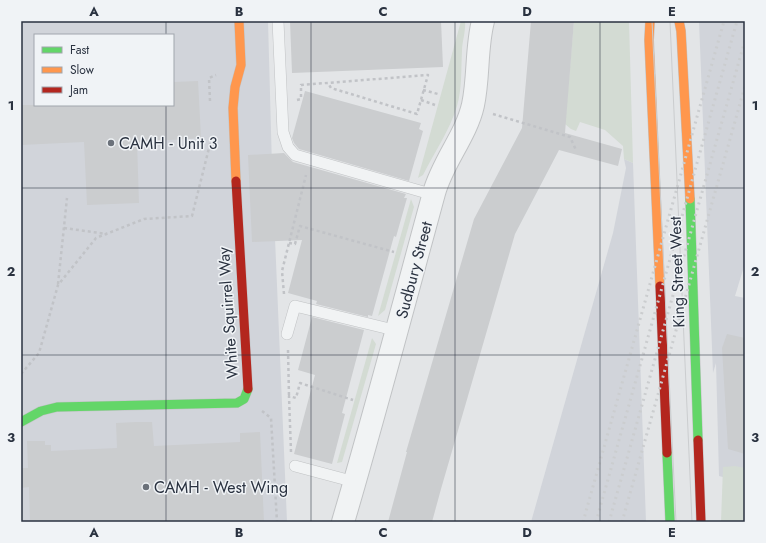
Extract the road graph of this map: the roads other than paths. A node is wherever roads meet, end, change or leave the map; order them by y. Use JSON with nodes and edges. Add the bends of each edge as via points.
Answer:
{"nodes":[{"id":1,"x":238,"y":21,"type":"edge"},
{"id":2,"x":278,"y":21,"type":"edge"},
{"id":3,"x":483,"y":21,"type":"edge"},
{"id":4,"x":650,"y":21,"type":"edge"},
{"id":5,"x":679,"y":21,"type":"edge"},
{"id":6,"x":434,"y":195,"type":"junction"},
{"id":7,"x":398,"y":331,"type":"junction"},
{"id":8,"x":287,"y":334,"type":"road end"},
{"id":9,"x":21,"y":422,"type":"edge"},
{"id":10,"x":295,"y":466,"type":"road end"},
{"id":11,"x":355,"y":482,"type":"junction"},
{"id":12,"x":343,"y":522,"type":"edge"},
{"id":13,"x":670,"y":522,"type":"edge"},
{"id":14,"x":701,"y":522,"type":"edge"}],
"edges":[{"from":1,"to":9,"type":"main road","name":"White Squirrel Way","via":[[241,65],[233,108],[248,379],[248,391],[244,399],[237,403],[57,408],[40,411]]},
{"from":2,"to":6,"type":"lane","via":[[282,132],[288,147],[295,155]]},
{"from":3,"to":6,"type":"street","name":"Sudbury Street","via":[[473,105],[465,127],[443,168]]},
{"from":4,"to":13,"type":"main road","name":"King Street West"},
{"from":5,"to":14,"type":"main road","name":"King Street West","via":[[688,149]]},
{"from":6,"to":7,"type":"street","name":"Sudbury Street"},
{"from":7,"to":8,"type":"lane","via":[[294,306]]},
{"from":7,"to":11,"type":"street","name":"Sudbury Street"},
{"from":10,"to":11,"type":"lane"},
{"from":11,"to":12,"type":"street","name":"Sudbury Street"}]}
